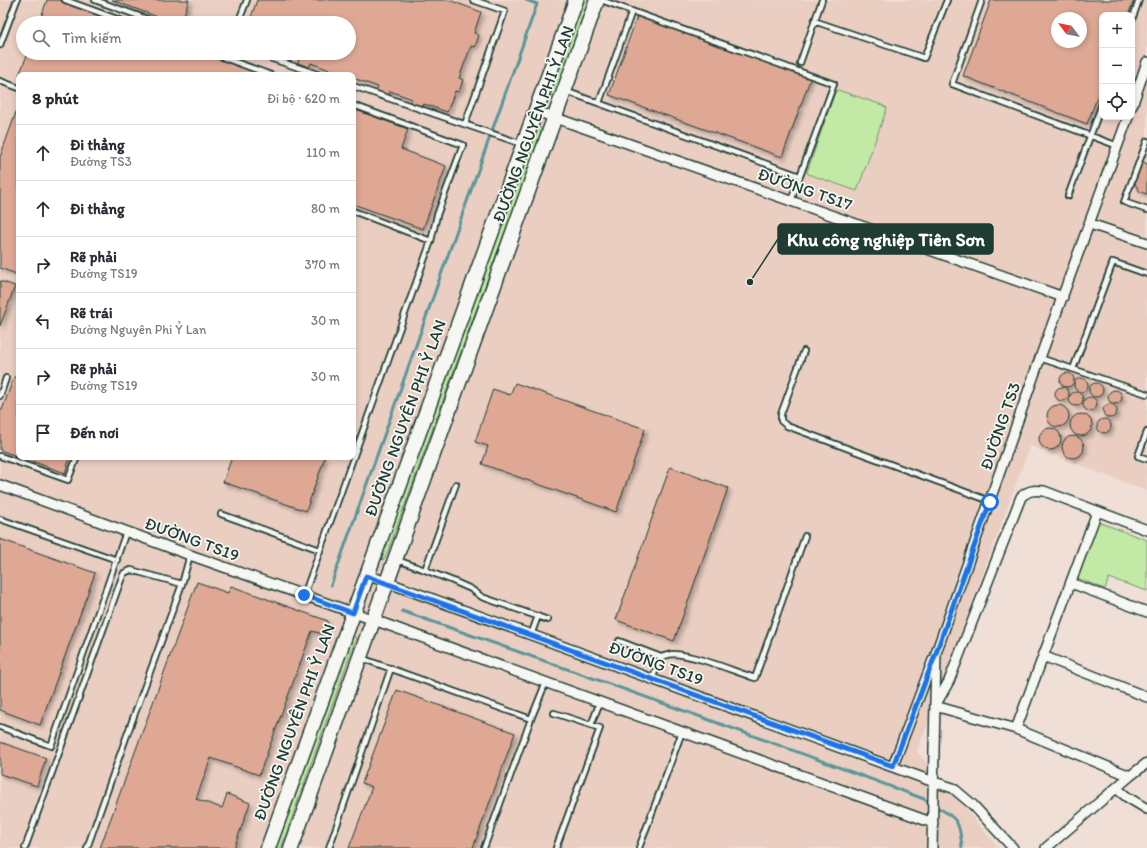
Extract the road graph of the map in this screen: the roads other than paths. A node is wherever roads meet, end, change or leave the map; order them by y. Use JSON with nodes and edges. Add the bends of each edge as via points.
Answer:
{"nodes":[{"id":1,"x":17,"y":0,"type":"edge"},
{"id":2,"x":65,"y":0,"type":"edge"},
{"id":3,"x":95,"y":0,"type":"edge"},
{"id":4,"x":247,"y":0,"type":"edge"},
{"id":5,"x":473,"y":0,"type":"edge"},
{"id":6,"x":576,"y":0,"type":"edge"},
{"id":7,"x":597,"y":0,"type":"edge"},
{"id":8,"x":601,"y":0,"type":"edge"},
{"id":9,"x":822,"y":0,"type":"edge"},
{"id":10,"x":947,"y":0,"type":"edge"},
{"id":11,"x":982,"y":0,"type":"edge"},
{"id":12,"x":1139,"y":0,"type":"edge"},
{"id":13,"x":632,"y":11,"type":"junction"},
{"id":14,"x":1135,"y":12,"type":"edge"},
{"id":15,"x":109,"y":16,"type":"edge"},
{"id":16,"x":139,"y":16,"type":"edge"},
{"id":17,"x":241,"y":16,"type":"edge"},
{"id":18,"x":814,"y":21,"type":"junction"},
{"id":19,"x":0,"y":45,"type":"edge"},
{"id":20,"x":229,"y":60,"type":"edge"},
{"id":21,"x":276,"y":60,"type":"edge"},
{"id":22,"x":1147,"y":62,"type":"edge"},
{"id":23,"x":800,"y":63,"type":"dead end"},
{"id":24,"x":263,"y":72,"type":"edge"},
{"id":25,"x":311,"y":72,"type":"edge"},
{"id":26,"x":0,"y":81,"type":"edge"},
{"id":27,"x":16,"y":87,"type":"edge"},
{"id":28,"x":356,"y":87,"type":"edge"},
{"id":29,"x":564,"y":90,"type":"junction"},
{"id":30,"x":1135,"y":97,"type":"edge"},
{"id":31,"x":599,"y":103,"type":"junction"},
{"id":32,"x":356,"y":106,"type":"edge"},
{"id":33,"x":536,"y":111,"type":"junction"},
{"id":34,"x":1099,"y":112,"type":"edge"},
{"id":35,"x":554,"y":117,"type":"junction"},
{"id":36,"x":1127,"y":120,"type":"edge"},
{"id":37,"x":465,"y":124,"type":"junction"},
{"id":38,"x":1090,"y":136,"type":"junction"},
{"id":39,"x":1147,"y":141,"type":"edge"},
{"id":40,"x":524,"y":145,"type":"junction"},
{"id":41,"x":1118,"y":146,"type":"junction"},
{"id":42,"x":800,"y":176,"type":"junction"},
{"id":43,"x":1068,"y":196,"type":"dead end"},
{"id":44,"x":791,"y":201,"type":"junction"},
{"id":45,"x":1147,"y":210,"type":"edge"},
{"id":46,"x":356,"y":212,"type":"edge"},
{"id":47,"x":1090,"y":224,"type":"junction"},
{"id":48,"x":431,"y":241,"type":"junction"},
{"id":49,"x":1147,"y":243,"type":"edge"},
{"id":50,"x":1147,"y":274,"type":"edge"},
{"id":51,"x":1063,"y":297,"type":"junction"},
{"id":52,"x":804,"y":350,"type":"dead end"},
{"id":53,"x":1040,"y":358,"type":"junction"},
{"id":54,"x":1072,"y":369,"type":"junction"},
{"id":55,"x":6,"y":378,"type":"dead end"},
{"id":56,"x":1147,"y":394,"type":"edge"},
{"id":57,"x":0,"y":396,"type":"edge"},
{"id":58,"x":1147,"y":432,"type":"edge"},
{"id":59,"x":356,"y":450,"type":"edge"},
{"id":60,"x":0,"y":456,"type":"edge"},
{"id":61,"x":1147,"y":459,"type":"edge"},
{"id":62,"x":76,"y":460,"type":"edge"},
{"id":63,"x":352,"y":460,"type":"edge"},
{"id":64,"x":456,"y":484,"type":"dead end"},
{"id":65,"x":0,"y":485,"type":"edge"},
{"id":66,"x":990,"y":502,"type":"junction"},
{"id":67,"x":1097,"y":512,"type":"junction"},
{"id":68,"x":221,"y":514,"type":"dead end"},
{"id":69,"x":0,"y":519,"type":"edge"},
{"id":70,"x":1147,"y":530,"type":"edge"},
{"id":71,"x":126,"y":532,"type":"junction"},
{"id":72,"x":805,"y":536,"type":"dead end"},
{"id":73,"x":320,"y":550,"type":"junction"},
{"id":74,"x":190,"y":555,"type":"junction"},
{"id":75,"x":117,"y":560,"type":"junction"},
{"id":76,"x":396,"y":560,"type":"junction"},
{"id":77,"x":425,"y":570,"type":"junction"},
{"id":78,"x":366,"y":576,"type":"junction"},
{"id":79,"x":387,"y":583,"type":"junction"},
{"id":80,"x":1070,"y":583,"type":"junction"},
{"id":81,"x":182,"y":584,"type":"junction"},
{"id":82,"x":304,"y":595,"type":"junction"},
{"id":83,"x":1147,"y":612,"type":"edge"},
{"id":84,"x":353,"y":613,"type":"junction"},
{"id":85,"x":538,"y":616,"type":"junction"},
{"id":86,"x":374,"y":620,"type":"junction"},
{"id":87,"x":548,"y":620,"type":"dead end"},
{"id":88,"x":531,"y":635,"type":"junction"},
{"id":89,"x":619,"y":641,"type":"dead end"},
{"id":90,"x":936,"y":653,"type":"junction"},
{"id":91,"x":1043,"y":656,"type":"junction"},
{"id":92,"x":360,"y":657,"type":"junction"},
{"id":93,"x":661,"y":657,"type":"junction"},
{"id":94,"x":391,"y":668,"type":"junction"},
{"id":95,"x":652,"y":679,"type":"junction"},
{"id":96,"x":546,"y":682,"type":"junction"},
{"id":97,"x":1147,"y":697,"type":"edge"},
{"id":98,"x":600,"y":702,"type":"junction"},
{"id":99,"x":935,"y":706,"type":"junction"},
{"id":100,"x":554,"y":713,"type":"dead end"},
{"id":101,"x":531,"y":719,"type":"junction"},
{"id":102,"x":591,"y":725,"type":"junction"},
{"id":103,"x":0,"y":728,"type":"edge"},
{"id":104,"x":1016,"y":729,"type":"junction"},
{"id":105,"x":682,"y":732,"type":"junction"},
{"id":106,"x":1147,"y":762,"type":"edge"},
{"id":107,"x":893,"y":766,"type":"junction"},
{"id":108,"x":1130,"y":776,"type":"junction"},
{"id":109,"x":934,"y":782,"type":"junction"},
{"id":110,"x":1116,"y":788,"type":"junction"},
{"id":111,"x":1147,"y":810,"type":"edge"},
{"id":112,"x":933,"y":823,"type":"junction"},
{"id":113,"x":25,"y":848,"type":"edge"},
{"id":114,"x":87,"y":848,"type":"edge"},
{"id":115,"x":268,"y":848,"type":"edge"},
{"id":116,"x":291,"y":848,"type":"edge"},
{"id":117,"x":328,"y":848,"type":"edge"},
{"id":118,"x":484,"y":848,"type":"edge"},
{"id":119,"x":556,"y":848,"type":"edge"},
{"id":120,"x":639,"y":848,"type":"edge"},
{"id":121,"x":932,"y":848,"type":"edge"},
{"id":122,"x":1013,"y":848,"type":"edge"},
{"id":123,"x":1046,"y":848,"type":"edge"}],
"edges":[{"from":1,"to":19,"type":"lane"},
{"from":2,"to":15,"type":"lane"},
{"from":3,"to":16,"type":"lane"},
{"from":4,"to":17,"type":"lane"},
{"from":5,"to":37,"type":"lane","via":[[505,11]]},
{"from":6,"to":33,"type":"main road","name":"ĐƯỜNG NGUYÊN PHI Ỷ LAN"},
{"from":7,"to":29,"type":"main road","name":"ĐƯỜNG NGUYÊN PHI Ỷ LAN"},
{"from":8,"to":13,"type":"lane"},
{"from":9,"to":18,"type":"lane"},
{"from":10,"to":18,"type":"lane","via":[[924,58]]},
{"from":11,"to":38,"type":"lane","via":[[952,84]]},
{"from":12,"to":14,"type":"lane"},
{"from":13,"to":31,"type":"lane"},
{"from":13,"to":42,"type":"lane","via":[[834,84]]},
{"from":18,"to":23,"type":"lane"},
{"from":20,"to":24,"type":"lane"},
{"from":21,"to":25,"type":"lane"},
{"from":22,"to":30,"type":"street"},
{"from":26,"to":27,"type":"lane"},
{"from":28,"to":37,"type":"lane"},
{"from":29,"to":31,"type":"lane"},
{"from":29,"to":35,"type":"main road","name":"ĐƯỜNG NGUYÊN PHI Ỷ LAN"},
{"from":31,"to":42,"type":"lane"},
{"from":32,"to":48,"type":"lane","via":[[463,145],[437,215]]},
{"from":33,"to":35,"type":"street","name":"ĐƯỜNG TS17"},
{"from":33,"to":40,"type":"main road","name":"ĐƯỜNG NGUYÊN PHI Ỷ LAN"},
{"from":34,"to":38,"type":"lane"},
{"from":35,"to":44,"type":"street","name":"ĐƯỜNG TS17"},
{"from":35,"to":76,"type":"main road","name":"ĐƯỜNG NGUYÊN PHI Ỷ LAN"},
{"from":36,"to":41,"type":"street","name":"ĐƯỜNG TS3"},
{"from":37,"to":40,"type":"lane"},
{"from":38,"to":41,"type":"lane"},
{"from":38,"to":43,"type":"lane"},
{"from":39,"to":45,"type":"lane","via":[[1124,202]]},
{"from":40,"to":78,"type":"main road","name":"ĐƯỜNG NGUYÊN PHI Ỷ LAN"},
{"from":41,"to":47,"type":"street","name":"ĐƯỜNG TS3"},
{"from":42,"to":44,"type":"lane"},
{"from":44,"to":51,"type":"street","name":"ĐƯỜNG TS17"},
{"from":46,"to":48,"type":"lane"},
{"from":47,"to":49,"type":"street"},
{"from":47,"to":51,"type":"street","name":"ĐƯỜNG TS3"},
{"from":48,"to":59,"type":"lane"},
{"from":50,"to":54,"type":"lane","via":[[1113,262]]},
{"from":51,"to":53,"type":"street","name":"ĐƯỜNG TS3"},
{"from":52,"to":66,"type":"lane","via":[[781,414],[781,420],[787,426]]},
{"from":53,"to":54,"type":"lane"},
{"from":53,"to":66,"type":"street","name":"ĐƯỜNG TS3"},
{"from":54,"to":56,"type":"lane"},
{"from":55,"to":57,"type":"lane"},
{"from":58,"to":61,"type":"lane","via":[[1138,456]]},
{"from":60,"to":62,"type":"lane","via":[[68,480]]},
{"from":63,"to":73,"type":"lane"},
{"from":64,"to":77,"type":"lane"},
{"from":65,"to":71,"type":"street","name":"ĐƯỜNG TS19"},
{"from":66,"to":90,"type":"street","name":"ĐƯỜNG TS3"},
{"from":67,"to":70,"type":"street"},
{"from":67,"to":80,"type":"street"},
{"from":67,"to":99,"type":"street","via":[[1044,491],[1027,492],[1021,497],[949,681]]},
{"from":68,"to":73,"type":"lane"},
{"from":69,"to":75,"type":"lane"},
{"from":71,"to":74,"type":"street","name":"ĐƯỜNG TS19"},
{"from":71,"to":75,"type":"lane"},
{"from":72,"to":93,"type":"lane","via":[[755,678],[685,656],[673,654]]},
{"from":73,"to":82,"type":"lane"},
{"from":74,"to":81,"type":"lane"},
{"from":74,"to":82,"type":"street","name":"ĐƯỜNG TS19"},
{"from":75,"to":103,"type":"lane","via":[[51,746]]},
{"from":76,"to":77,"type":"lane"},
{"from":76,"to":79,"type":"main road","name":"ĐƯỜNG NGUYÊN PHI Ỷ LAN"},
{"from":77,"to":85,"type":"lane","via":[[453,581],[482,597]]},
{"from":78,"to":79,"type":"street","name":"ĐƯỜNG TS19"},
{"from":78,"to":84,"type":"main road","name":"ĐƯỜNG NGUYÊN PHI Ỷ LAN"},
{"from":79,"to":86,"type":"main road","name":"ĐƯỜNG NGUYÊN PHI Ỷ LAN"},
{"from":79,"to":88,"type":"street","name":"ĐƯỜNG TS19"},
{"from":80,"to":83,"type":"street"},
{"from":80,"to":91,"type":"street"},
{"from":81,"to":113,"type":"lane","via":[[131,570],[124,573]]},
{"from":81,"to":114,"type":"lane"},
{"from":82,"to":84,"type":"street","name":"ĐƯỜNG TS19"},
{"from":84,"to":86,"type":"street","name":"ĐƯỜNG TS19"},
{"from":84,"to":115,"type":"main road","name":"ĐƯỜNG NGUYÊN PHI Ỷ LAN"},
{"from":85,"to":87,"type":"lane"},
{"from":85,"to":88,"type":"lane"},
{"from":86,"to":92,"type":"main road","name":"ĐƯỜNG NGUYÊN PHI Ỷ LAN"},
{"from":86,"to":96,"type":"street","name":"ĐƯỜNG TS19"},
{"from":88,"to":95,"type":"street","name":"ĐƯỜNG TS19"},
{"from":89,"to":93,"type":"lane"},
{"from":90,"to":99,"type":"street","name":"ĐƯỜNG TS3"},
{"from":90,"to":107,"type":"street"},
{"from":91,"to":97,"type":"street"},
{"from":91,"to":104,"type":"street"},
{"from":92,"to":94,"type":"lane"},
{"from":92,"to":116,"type":"main road","name":"ĐƯỜNG NGUYÊN PHI Ỷ LAN"},
{"from":93,"to":95,"type":"lane"},
{"from":94,"to":101,"type":"lane"},
{"from":94,"to":117,"type":"lane"},
{"from":95,"to":107,"type":"street","name":"ĐƯỜNG TS19"},
{"from":96,"to":98,"type":"street","name":"ĐƯỜNG TS19"},
{"from":96,"to":101,"type":"lane"},
{"from":98,"to":102,"type":"lane"},
{"from":98,"to":105,"type":"street","name":"ĐƯỜNG TS19"},
{"from":99,"to":104,"type":"street"},
{"from":99,"to":109,"type":"street","name":"ĐƯỜNG TS3"},
{"from":100,"to":102,"type":"lane"},
{"from":101,"to":118,"type":"lane"},
{"from":102,"to":119,"type":"lane","via":[[600,728]]},
{"from":104,"to":108,"type":"street"},
{"from":105,"to":112,"type":"street","name":"ĐƯỜNG TS19"},
{"from":105,"to":120,"type":"lane"},
{"from":106,"to":108,"type":"street"},
{"from":107,"to":109,"type":"street","name":"ĐƯỜNG TS19"},
{"from":108,"to":110,"type":"street"},
{"from":109,"to":112,"type":"street","name":"ĐƯỜNG TS3"},
{"from":109,"to":122,"type":"street","name":"ĐƯỜNG TS19","via":[[953,788],[973,805]]},
{"from":110,"to":111,"type":"street"},
{"from":110,"to":123,"type":"street"},
{"from":112,"to":121,"type":"street","name":"ĐƯỜNG TS3"}]}
